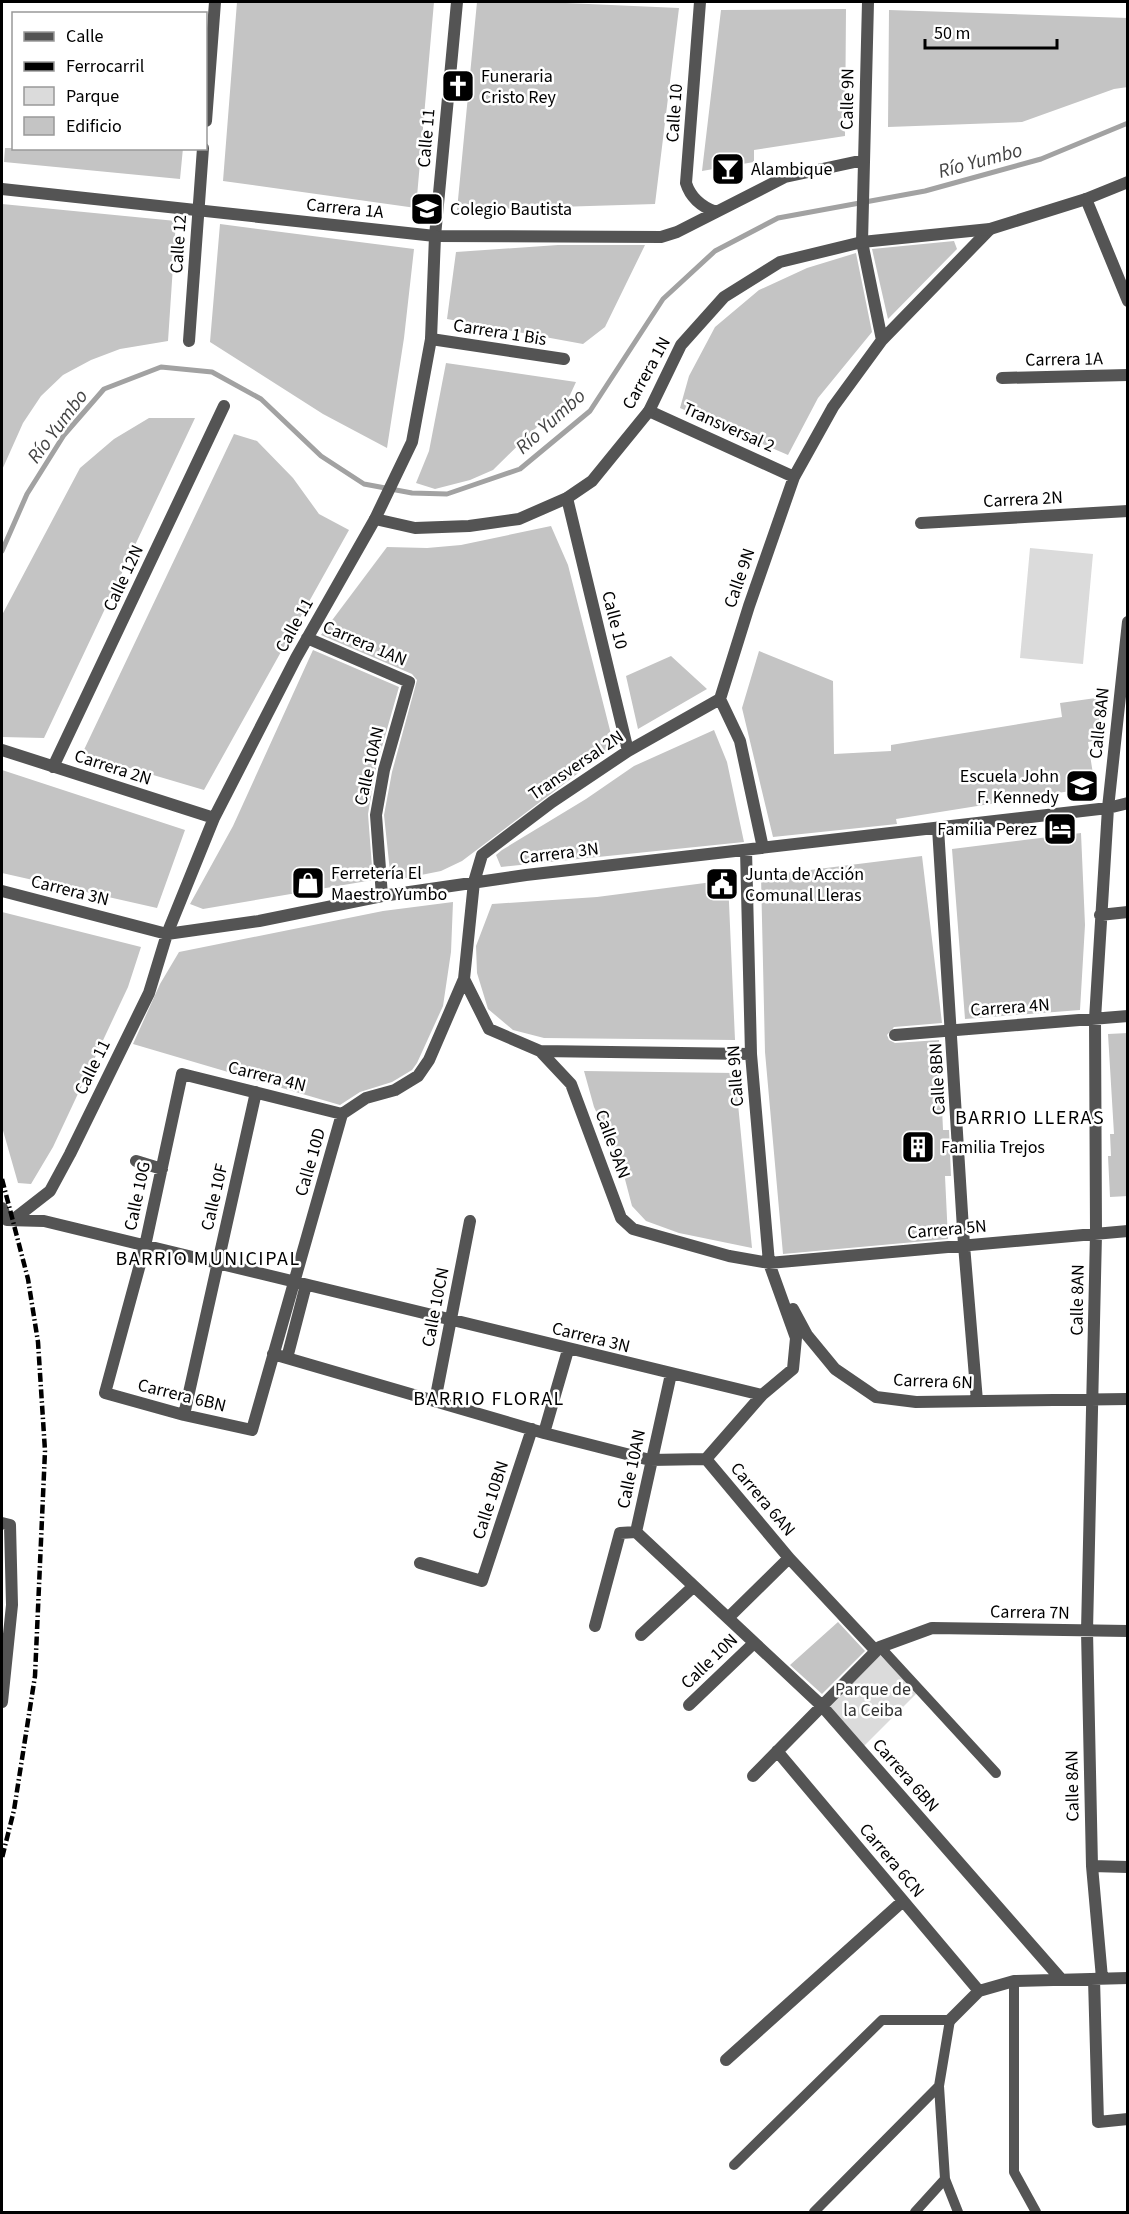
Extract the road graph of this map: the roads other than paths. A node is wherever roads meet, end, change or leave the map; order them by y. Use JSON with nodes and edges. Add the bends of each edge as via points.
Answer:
{"nodes":[{"id":1,"x":215,"y":2,"type":"edge"},
{"id":2,"x":457,"y":2,"type":"edge"},
{"id":3,"x":700,"y":2,"type":"edge"},
{"id":4,"x":868,"y":2,"type":"edge"},
{"id":5,"x":207,"y":108,"type":"edge"},
{"id":6,"x":203,"y":150,"type":"edge"},
{"id":7,"x":864,"y":160,"type":"junction"},
{"id":8,"x":1128,"y":182,"type":"edge"},
{"id":9,"x":2,"y":189,"type":"edge"},
{"id":10,"x":1086,"y":199,"type":"junction"},
{"id":11,"x":198,"y":209,"type":"junction"},
{"id":12,"x":716,"y":212,"type":"junction"},
{"id":13,"x":990,"y":229,"type":"junction"},
{"id":14,"x":435,"y":236,"type":"junction"},
{"id":15,"x":862,"y":242,"type":"junction"},
{"id":16,"x":1128,"y":301,"type":"edge"},
{"id":17,"x":431,"y":339,"type":"junction"},
{"id":18,"x":882,"y":340,"type":"junction"},
{"id":19,"x":189,"y":341,"type":"dead end"},
{"id":20,"x":564,"y":359,"type":"dead end"},
{"id":21,"x":1128,"y":375,"type":"edge"},
{"id":22,"x":1002,"y":378,"type":"dead end"},
{"id":23,"x":224,"y":406,"type":"dead end"},
{"id":24,"x":649,"y":411,"type":"junction"},
{"id":25,"x":794,"y":477,"type":"junction"},
{"id":26,"x":567,"y":498,"type":"junction"},
{"id":27,"x":1128,"y":511,"type":"edge"},
{"id":28,"x":376,"y":517,"type":"junction"},
{"id":29,"x":921,"y":523,"type":"dead end"},
{"id":30,"x":1128,"y":622,"type":"edge"},
{"id":31,"x":307,"y":638,"type":"junction"},
{"id":32,"x":409,"y":682,"type":"joint"},
{"id":33,"x":720,"y":699,"type":"junction"},
{"id":34,"x":2,"y":750,"type":"edge"},
{"id":35,"x":628,"y":751,"type":"junction"},
{"id":36,"x":53,"y":767,"type":"junction"},
{"id":37,"x":1128,"y":803,"type":"edge"},
{"id":38,"x":1108,"y":808,"type":"junction"},
{"id":39,"x":214,"y":818,"type":"junction"},
{"id":40,"x":938,"y":828,"type":"junction"},
{"id":41,"x":763,"y":848,"type":"junction"},
{"id":42,"x":746,"y":850,"type":"junction"},
{"id":43,"x":474,"y":882,"type":"junction"},
{"id":44,"x":2,"y":891,"type":"edge"},
{"id":45,"x":382,"y":896,"type":"junction"},
{"id":46,"x":1128,"y":912,"type":"edge"},
{"id":47,"x":1100,"y":915,"type":"junction"},
{"id":48,"x":167,"y":934,"type":"junction"},
{"id":49,"x":464,"y":979,"type":"junction"},
{"id":50,"x":1128,"y":1016,"type":"edge"},
{"id":51,"x":1095,"y":1019,"type":"junction"},
{"id":52,"x":953,"y":1029,"type":"junction"},
{"id":53,"x":895,"y":1035,"type":"dead end"},
{"id":54,"x":540,"y":1051,"type":"junction"},
{"id":55,"x":751,"y":1054,"type":"junction"},
{"id":56,"x":182,"y":1074,"type":"joint"},
{"id":57,"x":256,"y":1092,"type":"junction"},
{"id":58,"x":342,"y":1114,"type":"junction"},
{"id":59,"x":136,"y":1161,"type":"dead end"},
{"id":60,"x":162,"y":1169,"type":"junction"},
{"id":61,"x":2,"y":1208,"type":"edge"},
{"id":62,"x":470,"y":1221,"type":"dead end"},
{"id":63,"x":7,"y":1223,"type":"edge"},
{"id":64,"x":1128,"y":1231,"type":"edge"},
{"id":65,"x":1096,"y":1234,"type":"junction"},
{"id":66,"x":964,"y":1245,"type":"junction"},
{"id":67,"x":145,"y":1246,"type":"junction"},
{"id":68,"x":217,"y":1263,"type":"junction"},
{"id":69,"x":769,"y":1263,"type":"junction"},
{"id":70,"x":300,"y":1284,"type":"junction"},
{"id":71,"x":450,"y":1320,"type":"junction"},
{"id":72,"x":568,"y":1350,"type":"junction"},
{"id":73,"x":273,"y":1354,"type":"junction"},
{"id":74,"x":287,"y":1358,"type":"junction"},
{"id":75,"x":671,"y":1374,"type":"junction"},
{"id":76,"x":105,"y":1393,"type":"joint"},
{"id":77,"x":762,"y":1395,"type":"junction"},
{"id":78,"x":1128,"y":1399,"type":"edge"},
{"id":79,"x":1093,"y":1400,"type":"junction"},
{"id":80,"x":435,"y":1401,"type":"junction"},
{"id":81,"x":977,"y":1401,"type":"junction"},
{"id":82,"x":184,"y":1415,"type":"junction"},
{"id":83,"x":532,"y":1429,"type":"junction"},
{"id":84,"x":252,"y":1430,"type":"joint"},
{"id":85,"x":544,"y":1433,"type":"junction"},
{"id":86,"x":650,"y":1460,"type":"junction"},
{"id":87,"x":706,"y":1460,"type":"junction"},
{"id":88,"x":6,"y":1524,"type":"edge"},
{"id":89,"x":636,"y":1532,"type":"junction"},
{"id":90,"x":789,"y":1558,"type":"junction"},
{"id":91,"x":420,"y":1563,"type":"dead end"},
{"id":92,"x":694,"y":1586,"type":"junction"},
{"id":93,"x":7,"y":1604,"type":"edge"},
{"id":94,"x":728,"y":1618,"type":"junction"},
{"id":95,"x":595,"y":1626,"type":"dead end"},
{"id":96,"x":1087,"y":1631,"type":"junction"},
{"id":97,"x":1128,"y":1631,"type":"edge"},
{"id":98,"x":641,"y":1635,"type":"dead end"},
{"id":99,"x":754,"y":1643,"type":"junction"},
{"id":100,"x":878,"y":1649,"type":"junction"},
{"id":101,"x":2,"y":1694,"type":"edge"},
{"id":102,"x":689,"y":1706,"type":"dead end"},
{"id":103,"x":822,"y":1706,"type":"junction"},
{"id":104,"x":777,"y":1751,"type":"junction"},
{"id":105,"x":996,"y":1773,"type":"dead end"},
{"id":106,"x":753,"y":1776,"type":"dead end"},
{"id":107,"x":1092,"y":1866,"type":"junction"},
{"id":108,"x":1128,"y":1867,"type":"edge"},
{"id":109,"x":903,"y":1902,"type":"junction"},
{"id":110,"x":1098,"y":1978,"type":"junction"},
{"id":111,"x":1128,"y":1978,"type":"edge"},
{"id":112,"x":1061,"y":1979,"type":"junction"},
{"id":113,"x":1014,"y":1981,"type":"junction"},
{"id":114,"x":979,"y":1991,"type":"junction"},
{"id":115,"x":950,"y":2020,"type":"junction"},
{"id":116,"x":726,"y":2060,"type":"dead end"},
{"id":117,"x":939,"y":2086,"type":"junction"},
{"id":118,"x":1128,"y":2119,"type":"edge"},
{"id":119,"x":734,"y":2165,"type":"dead end"},
{"id":120,"x":945,"y":2180,"type":"junction"},
{"id":121,"x":814,"y":2212,"type":"edge"},
{"id":122,"x":915,"y":2212,"type":"edge"},
{"id":123,"x":958,"y":2212,"type":"edge"},
{"id":124,"x":1036,"y":2212,"type":"edge"}],
"edges":[{"from":1,"to":5,"type":"street"},
{"from":2,"to":14,"type":"street","name":"Calle 11"},
{"from":3,"to":12,"type":"street","name":"Calle 10","via":[[686,183],[703,208]]},
{"from":4,"to":7,"type":"street","name":"Calle 9N"},
{"from":6,"to":11,"type":"street","name":"Calle 12"},
{"from":7,"to":12,"type":"street","name":"Carrera 1A","via":[[785,177]]},
{"from":7,"to":15,"type":"street","name":"Calle 9N"},
{"from":8,"to":10,"type":"street","name":"Carrera 1N"},
{"from":9,"to":11,"type":"street","name":"Carrera 1A"},
{"from":10,"to":13,"type":"street","name":"Carrera 1N"},
{"from":10,"to":16,"type":"street"},
{"from":11,"to":14,"type":"street","name":"Carrera 1A"},
{"from":11,"to":19,"type":"street","name":"Calle 12"},
{"from":12,"to":14,"type":"street","name":"Carrera 1A","via":[[661,237]]},
{"from":13,"to":15,"type":"street","name":"Carrera 1N"},
{"from":13,"to":18,"type":"street","name":"Calle 9N"},
{"from":14,"to":17,"type":"street","name":"Calle 11"},
{"from":15,"to":18,"type":"street","name":"Calle 9N"},
{"from":15,"to":24,"type":"street","name":"Carrera 1N","via":[[780,262],[724,297],[681,345]]},
{"from":17,"to":20,"type":"street","name":"Carrera 1 Bis"},
{"from":17,"to":28,"type":"street","name":"Calle 11","via":[[412,442]]},
{"from":18,"to":25,"type":"street","name":"Calle 9N","via":[[832,407]]},
{"from":21,"to":22,"type":"street","name":"Carrera 1A"},
{"from":23,"to":36,"type":"street","name":"Calle 12N"},
{"from":24,"to":25,"type":"street","name":"Transversal 2"},
{"from":24,"to":26,"type":"street","name":"Carrera 1N","via":[[592,481]]},
{"from":25,"to":33,"type":"street","name":"Calle 9N"},
{"from":26,"to":28,"type":"street","name":"Carrera 1N","via":[[519,519],[469,526],[415,528]]},
{"from":26,"to":35,"type":"street","name":"Calle 10"},
{"from":27,"to":29,"type":"street","name":"Carrera 2N"},
{"from":28,"to":31,"type":"street","name":"Calle 11"},
{"from":30,"to":38,"type":"street","name":"Calle 8AN"},
{"from":31,"to":32,"type":"street","name":"Carrera 1AN"},
{"from":31,"to":39,"type":"street","name":"Calle 11"},
{"from":32,"to":45,"type":"street","name":"Calle 10AN","via":[[384,770],[376,815]]},
{"from":33,"to":35,"type":"street","name":"Transversal 2N"},
{"from":33,"to":41,"type":"street","via":[[740,741]]},
{"from":34,"to":36,"type":"street","name":"Carrera 2N"},
{"from":35,"to":43,"type":"street","name":"Transversal 2N","via":[[482,855]]},
{"from":36,"to":39,"type":"street","name":"Carrera 2N"},
{"from":37,"to":38,"type":"street","name":"Carrera 3N"},
{"from":38,"to":40,"type":"street","name":"Carrera 3N"},
{"from":38,"to":47,"type":"street","name":"Calle 8AN"},
{"from":39,"to":48,"type":"street","name":"Calle 11"},
{"from":40,"to":41,"type":"street","name":"Carrera 3N"},
{"from":40,"to":52,"type":"street","name":"Calle 8BN"},
{"from":41,"to":42,"type":"street","name":"Carrera 3N"},
{"from":42,"to":43,"type":"street","name":"Carrera 3N"},
{"from":42,"to":55,"type":"street","name":"Calle 9N"},
{"from":43,"to":45,"type":"street","name":"Carrera 3N"},
{"from":43,"to":49,"type":"street","name":"Calle 10D"},
{"from":44,"to":48,"type":"street","name":"Carrera 3N"},
{"from":45,"to":48,"type":"street","name":"Carrera 3N","via":[[259,921]]},
{"from":46,"to":47,"type":"street"},
{"from":47,"to":51,"type":"street","name":"Calle 8AN"},
{"from":48,"to":63,"type":"street","name":"Calle 11","via":[[149,993],[50,1191]]},
{"from":49,"to":54,"type":"street","name":"Calle 9AN","via":[[489,1029]]},
{"from":49,"to":58,"type":"street","name":"Calle 10D","via":[[429,1060],[418,1076],[395,1090],[366,1098]]},
{"from":50,"to":51,"type":"street","name":"Carrera 4N"},
{"from":51,"to":52,"type":"street","name":"Carrera 4N"},
{"from":51,"to":65,"type":"street","name":"Calle 8AN"},
{"from":52,"to":53,"type":"street","name":"Carrera 4N"},
{"from":52,"to":66,"type":"street","name":"Calle 8BN"},
{"from":54,"to":55,"type":"street"},
{"from":54,"to":69,"type":"street","name":"Calle 9AN","via":[[572,1084],[621,1218],[633,1228],[729,1256]]},
{"from":55,"to":69,"type":"street","name":"Calle 9N"},
{"from":56,"to":57,"type":"street","name":"Carrera 4N"},
{"from":56,"to":60,"type":"street","name":"Calle 10G"},
{"from":57,"to":58,"type":"street","name":"Carrera 4N"},
{"from":57,"to":68,"type":"street","name":"Calle 10F"},
{"from":58,"to":70,"type":"street","name":"Calle 10D"},
{"from":59,"to":60,"type":"street"},
{"from":60,"to":67,"type":"street","name":"Calle 10G"},
{"from":61,"to":63,"type":"street"},
{"from":62,"to":71,"type":"street","name":"Calle 10CN"},
{"from":63,"to":67,"type":"street","name":"Carrera 3N","via":[[44,1221]]},
{"from":64,"to":65,"type":"street","name":"Carrera 5N"},
{"from":65,"to":66,"type":"street","name":"Carrera 5N"},
{"from":65,"to":79,"type":"street","name":"Calle 8AN"},
{"from":66,"to":69,"type":"street","name":"Carrera 5N"},
{"from":66,"to":81,"type":"street","name":"Calle 8BN"},
{"from":67,"to":68,"type":"street","name":"Carrera 3N"},
{"from":67,"to":76,"type":"street","name":"Calle 10G"},
{"from":68,"to":70,"type":"street","name":"Carrera 3N"},
{"from":68,"to":82,"type":"street","name":"Calle 10F"},
{"from":69,"to":77,"type":"street","via":[[796,1338],[793,1369]]},
{"from":69,"to":81,"type":"street","name":"Carrera 6N","via":[[807,1335],[835,1369],[876,1397],[916,1402]]},
{"from":70,"to":71,"type":"street","name":"Carrera 3N"},
{"from":70,"to":73,"type":"street","name":"Calle 10D"},
{"from":70,"to":74,"type":"street"},
{"from":71,"to":72,"type":"street","name":"Carrera 3N"},
{"from":71,"to":80,"type":"street","name":"Calle 10CN"},
{"from":72,"to":75,"type":"street","name":"Carrera 3N"},
{"from":72,"to":85,"type":"street"},
{"from":73,"to":74,"type":"street","name":"Carrera 6AN"},
{"from":73,"to":84,"type":"street","name":"Calle 10D"},
{"from":74,"to":80,"type":"street","name":"Carrera 6AN"},
{"from":75,"to":77,"type":"street","name":"Carrera 3N"},
{"from":75,"to":86,"type":"street","name":"Calle 10AN"},
{"from":76,"to":82,"type":"street","name":"Carrera 6BN"},
{"from":77,"to":87,"type":"street"},
{"from":78,"to":79,"type":"street","name":"Carrera 6N"},
{"from":79,"to":81,"type":"street","name":"Carrera 6N"},
{"from":79,"to":96,"type":"street","name":"Calle 8AN"},
{"from":80,"to":83,"type":"street","name":"Carrera 6AN"},
{"from":82,"to":84,"type":"street","name":"Carrera 6BN"},
{"from":83,"to":85,"type":"street","name":"Carrera 6AN"},
{"from":83,"to":91,"type":"street","name":"Calle 10BN","via":[[482,1581]]},
{"from":85,"to":86,"type":"street","name":"Carrera 6AN"},
{"from":86,"to":87,"type":"street","name":"Carrera 6AN"},
{"from":86,"to":89,"type":"street","name":"Calle 10AN"},
{"from":87,"to":90,"type":"street","name":"Carrera 6AN"},
{"from":88,"to":93,"type":"street"},
{"from":89,"to":92,"type":"street","name":"Carrera 6BN"},
{"from":89,"to":95,"type":"street","name":"Calle 10AN","via":[[620,1533]]},
{"from":90,"to":94,"type":"street","name":"Calle 10N"},
{"from":90,"to":100,"type":"street","name":"Carrera 6AN"},
{"from":92,"to":94,"type":"street","name":"Carrera 6BN"},
{"from":92,"to":98,"type":"street"},
{"from":93,"to":101,"type":"street"},
{"from":94,"to":99,"type":"street","name":"Carrera 6BN"},
{"from":96,"to":97,"type":"street","name":"Carrera 7N"},
{"from":96,"to":100,"type":"street","name":"Carrera 7N","via":[[932,1628]]},
{"from":96,"to":107,"type":"street","name":"Calle 8AN"},
{"from":99,"to":102,"type":"street","name":"Calle 10N"},
{"from":99,"to":103,"type":"street","name":"Carrera 6BN"},
{"from":100,"to":103,"type":"street"},
{"from":100,"to":105,"type":"street","name":"Carrera 6AN"},
{"from":103,"to":104,"type":"street"},
{"from":103,"to":112,"type":"street","name":"Carrera 6BN"},
{"from":104,"to":106,"type":"street"},
{"from":104,"to":109,"type":"street","name":"Carrera 6CN"},
{"from":107,"to":108,"type":"street"},
{"from":107,"to":110,"type":"street","name":"Calle 8AN"},
{"from":109,"to":114,"type":"street","name":"Carrera 6CN"},
{"from":109,"to":116,"type":"street"},
{"from":110,"to":111,"type":"street"},
{"from":110,"to":112,"type":"street"},
{"from":110,"to":118,"type":"street","name":"Calle 8AN","via":[[1098,2122]]},
{"from":112,"to":113,"type":"street"},
{"from":113,"to":114,"type":"street"},
{"from":113,"to":124,"type":"street","via":[[1014,2172]]},
{"from":114,"to":115,"type":"street"},
{"from":115,"to":117,"type":"street"},
{"from":115,"to":119,"type":"street","via":[[882,2020]]},
{"from":117,"to":120,"type":"street"},
{"from":117,"to":121,"type":"street"},
{"from":120,"to":122,"type":"street"},
{"from":120,"to":123,"type":"street"}]}
